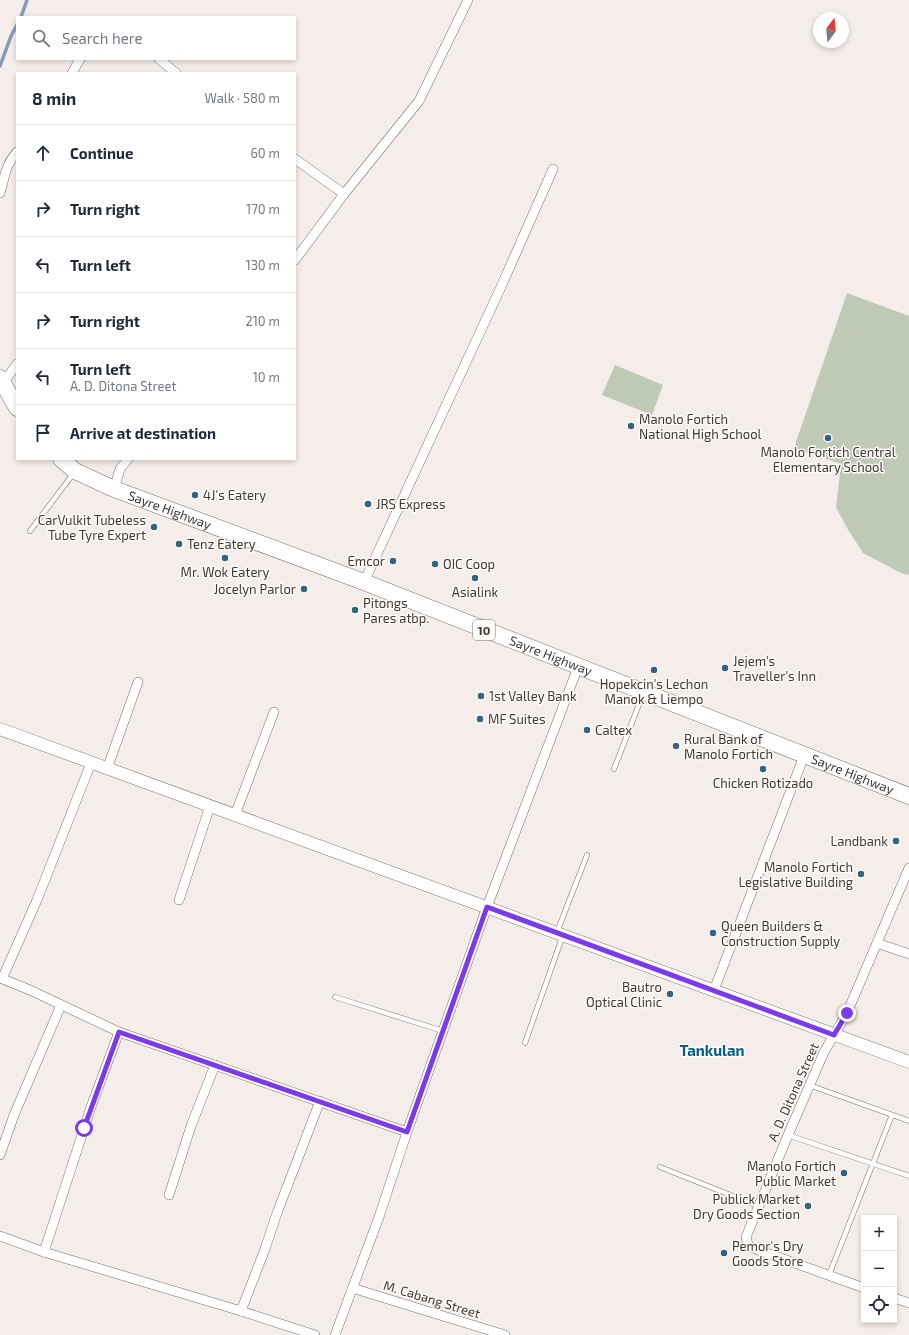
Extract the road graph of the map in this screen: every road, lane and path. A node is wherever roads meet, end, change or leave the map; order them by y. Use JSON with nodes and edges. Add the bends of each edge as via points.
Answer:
{"nodes":[{"id":1,"x":468,"y":0,"type":"edge"},
{"id":2,"x":79,"y":60,"type":"edge"},
{"id":3,"x":160,"y":60,"type":"edge"},
{"id":4,"x":73,"y":72,"type":"edge"},
{"id":5,"x":175,"y":72,"type":"edge"},
{"id":6,"x":16,"y":153,"type":"edge"},
{"id":7,"x":296,"y":160,"type":"edge"},
{"id":8,"x":553,"y":169,"type":"dead end"},
{"id":9,"x":0,"y":193,"type":"edge"},
{"id":10,"x":344,"y":194,"type":"junction"},
{"id":11,"x":296,"y":259,"type":"edge"},
{"id":12,"x":16,"y":365,"type":"edge"},
{"id":13,"x":1,"y":380,"type":"edge"},
{"id":14,"x":16,"y":406,"type":"edge"},
{"id":15,"x":62,"y":460,"type":"edge"},
{"id":16,"x":127,"y":460,"type":"edge"},
{"id":17,"x":75,"y":471,"type":"junction"},
{"id":18,"x":114,"y":489,"type":"junction"},
{"id":19,"x":30,"y":530,"type":"dead end"},
{"id":20,"x":364,"y":582,"type":"junction"},
{"id":21,"x":578,"y":667,"type":"junction"},
{"id":22,"x":138,"y":682,"type":"dead end"},
{"id":23,"x":644,"y":693,"type":"junction"},
{"id":24,"x":274,"y":712,"type":"dead end"},
{"id":25,"x":0,"y":729,"type":"edge"},
{"id":26,"x":804,"y":756,"type":"junction"},
{"id":27,"x":91,"y":763,"type":"junction"},
{"id":28,"x":107,"y":768,"type":"junction"},
{"id":29,"x":614,"y":769,"type":"dead end"},
{"id":30,"x":909,"y":796,"type":"edge"},
{"id":31,"x":210,"y":806,"type":"junction"},
{"id":32,"x":235,"y":815,"type":"junction"},
{"id":33,"x":587,"y":855,"type":"dead end"},
{"id":34,"x":909,"y":868,"type":"edge"},
{"id":35,"x":179,"y":900,"type":"dead end"},
{"id":36,"x":487,"y":907,"type":"junction"},
{"id":37,"x":560,"y":934,"type":"junction"},
{"id":38,"x":877,"y":943,"type":"junction"},
{"id":39,"x":909,"y":954,"type":"edge"},
{"id":40,"x":1,"y":978,"type":"edge"},
{"id":41,"x":714,"y":990,"type":"junction"},
{"id":42,"x":335,"y":997,"type":"dead end"},
{"id":43,"x":61,"y":1005,"type":"junction"},
{"id":44,"x":443,"y":1031,"type":"junction"},
{"id":45,"x":119,"y":1032,"type":"junction"},
{"id":46,"x":834,"y":1035,"type":"junction"},
{"id":47,"x":525,"y":1043,"type":"dead end"},
{"id":48,"x":909,"y":1062,"type":"edge"},
{"id":49,"x":215,"y":1065,"type":"junction"},
{"id":50,"x":809,"y":1085,"type":"junction"},
{"id":51,"x":320,"y":1101,"type":"junction"},
{"id":52,"x":892,"y":1115,"type":"junction"},
{"id":53,"x":909,"y":1121,"type":"edge"},
{"id":54,"x":407,"y":1132,"type":"junction"},
{"id":55,"x":788,"y":1134,"type":"junction"},
{"id":56,"x":0,"y":1155,"type":"edge"},
{"id":57,"x":873,"y":1164,"type":"junction"},
{"id":58,"x":660,"y":1167,"type":"dead end"},
{"id":59,"x":909,"y":1176,"type":"edge"},
{"id":60,"x":169,"y":1195,"type":"dead end"},
{"id":61,"x":758,"y":1206,"type":"junction"},
{"id":62,"x":0,"y":1236,"type":"edge"},
{"id":63,"x":44,"y":1252,"type":"junction"},
{"id":64,"x":830,"y":1275,"type":"junction"},
{"id":65,"x":861,"y":1287,"type":"edge"},
{"id":66,"x":352,"y":1288,"type":"junction"},
{"id":67,"x":897,"y":1299,"type":"edge"},
{"id":68,"x":909,"y":1303,"type":"edge"},
{"id":69,"x":241,"y":1311,"type":"junction"},
{"id":70,"x":315,"y":1335,"type":"edge"},
{"id":71,"x":335,"y":1335,"type":"edge"},
{"id":72,"x":505,"y":1335,"type":"edge"}],
"edges":[{"from":1,"to":10,"type":"street","via":[[419,101]]},
{"from":2,"to":4,"type":"street"},
{"from":3,"to":5,"type":"street"},
{"from":6,"to":9,"type":"street","via":[[6,168]]},
{"from":7,"to":10,"type":"street"},
{"from":8,"to":20,"type":"street","via":[[498,294]]},
{"from":10,"to":11,"type":"street"},
{"from":12,"to":13,"type":"street"},
{"from":13,"to":14,"type":"highway"},
{"from":15,"to":17,"type":"highway","name":"Sayre Highway","number":"10"},
{"from":16,"to":18,"type":"street","via":[[120,469]]},
{"from":17,"to":18,"type":"highway","name":"Sayre Highway","number":"10"},
{"from":17,"to":19,"type":"lane"},
{"from":18,"to":20,"type":"highway","name":"Sayre Highway","number":"10"},
{"from":20,"to":21,"type":"highway","name":"Sayre Highway","number":"10"},
{"from":21,"to":23,"type":"highway","name":"Sayre Highway","number":"10"},
{"from":21,"to":36,"type":"street"},
{"from":22,"to":28,"type":"street"},
{"from":23,"to":26,"type":"highway","name":"Sayre Highway","number":"10"},
{"from":23,"to":29,"type":"lane"},
{"from":24,"to":32,"type":"street"},
{"from":25,"to":27,"type":"street"},
{"from":26,"to":30,"type":"highway","name":"Sayre Highway","number":"10"},
{"from":26,"to":41,"type":"street"},
{"from":27,"to":28,"type":"street"},
{"from":27,"to":40,"type":"street","via":[[37,900]]},
{"from":28,"to":31,"type":"street"},
{"from":31,"to":32,"type":"street"},
{"from":31,"to":35,"type":"street"},
{"from":32,"to":36,"type":"street"},
{"from":33,"to":37,"type":"lane"},
{"from":34,"to":38,"type":"street","name":"A. D. Ditona Street"},
{"from":36,"to":37,"type":"street"},
{"from":36,"to":44,"type":"street"},
{"from":37,"to":41,"type":"street"},
{"from":37,"to":47,"type":"lane"},
{"from":38,"to":39,"type":"street"},
{"from":38,"to":46,"type":"street","name":"A. D. Ditona Street","via":[[847,1013]]},
{"from":40,"to":43,"type":"street"},
{"from":41,"to":46,"type":"street"},
{"from":42,"to":44,"type":"lane"},
{"from":43,"to":45,"type":"street"},
{"from":43,"to":56,"type":"street","via":[[14,1115]]},
{"from":44,"to":54,"type":"street"},
{"from":45,"to":49,"type":"street"},
{"from":45,"to":63,"type":"street","via":[[91,1107]]},
{"from":46,"to":48,"type":"street"},
{"from":46,"to":50,"type":"street","name":"A. D. Ditona Street"},
{"from":49,"to":51,"type":"street"},
{"from":49,"to":60,"type":"street","via":[[191,1126]]},
{"from":50,"to":52,"type":"lane"},
{"from":50,"to":55,"type":"street","name":"A. D. Ditona Street"},
{"from":51,"to":54,"type":"street"},
{"from":51,"to":69,"type":"street"},
{"from":52,"to":53,"type":"lane"},
{"from":52,"to":57,"type":"lane"},
{"from":54,"to":66,"type":"street"},
{"from":55,"to":57,"type":"lane"},
{"from":55,"to":61,"type":"street","name":"A. D. Ditona Street"},
{"from":57,"to":59,"type":"lane"},
{"from":57,"to":64,"type":"lane"},
{"from":58,"to":61,"type":"lane"},
{"from":61,"to":64,"type":"street","name":"A. D. Ditona Street","via":[[748,1230],[748,1245]]},
{"from":62,"to":63,"type":"street"},
{"from":63,"to":69,"type":"street"},
{"from":64,"to":65,"type":"street"},
{"from":66,"to":71,"type":"street"},
{"from":66,"to":72,"type":"street","name":"M. Cabang Street"},
{"from":67,"to":68,"type":"street"},
{"from":69,"to":70,"type":"street"}]}
